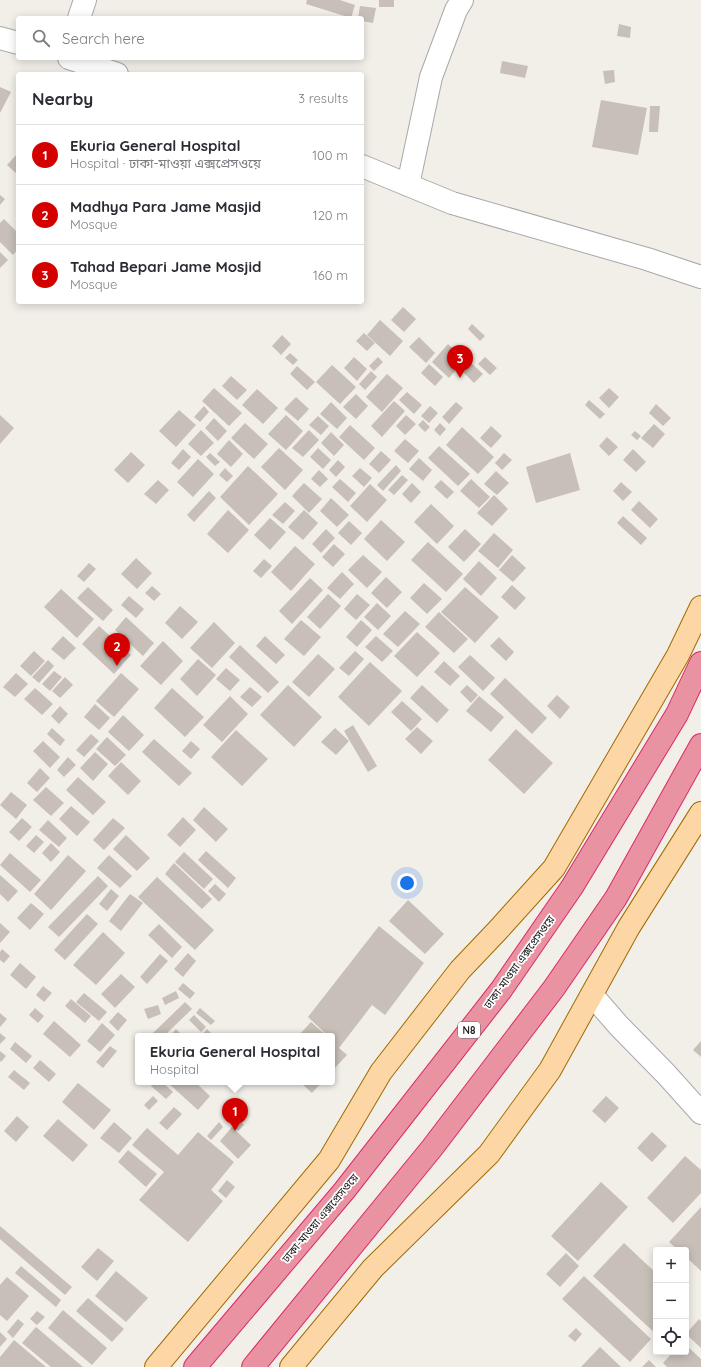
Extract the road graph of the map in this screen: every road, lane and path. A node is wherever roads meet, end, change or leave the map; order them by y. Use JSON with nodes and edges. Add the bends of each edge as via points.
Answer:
{"nodes":[{"id":1,"x":85,"y":0,"type":"edge"},
{"id":2,"x":462,"y":0,"type":"edge"},
{"id":3,"x":80,"y":16,"type":"edge"},
{"id":4,"x":0,"y":38,"type":"edge"},
{"id":5,"x":16,"y":42,"type":"edge"},
{"id":6,"x":75,"y":60,"type":"edge"},
{"id":7,"x":111,"y":72,"type":"edge"},
{"id":8,"x":364,"y":167,"type":"edge"},
{"id":9,"x":408,"y":185,"type":"junction"},
{"id":10,"x":701,"y":277,"type":"edge"},
{"id":11,"x":701,"y":607,"type":"edge"},
{"id":12,"x":701,"y":663,"type":"edge"},
{"id":13,"x":701,"y":745,"type":"edge"},
{"id":14,"x":701,"y":813,"type":"edge"},
{"id":15,"x":592,"y":995,"type":"junction"},
{"id":16,"x":701,"y":1113,"type":"edge"},
{"id":17,"x":156,"y":1367,"type":"edge"},
{"id":18,"x":195,"y":1367,"type":"edge"},
{"id":19,"x":253,"y":1367,"type":"edge"},
{"id":20,"x":291,"y":1367,"type":"edge"}],
"edges":[{"from":1,"to":3,"type":"street"},
{"from":2,"to":9,"type":"street","via":[[431,77]]},
{"from":4,"to":5,"type":"street"},
{"from":6,"to":7,"type":"street"},
{"from":8,"to":9,"type":"street"},
{"from":9,"to":10,"type":"street","via":[[452,202]]},
{"from":11,"to":17,"type":"main road","via":[[678,655],[554,868],[460,970],[380,1072],[329,1160]]},
{"from":12,"to":18,"type":"highway","name":"ঢাকা-মাওয়া এক্সপ্রেসওয়ে","number":"N8","via":[[677,714],[572,887],[501,990],[344,1191]]},
{"from":13,"to":19,"type":"highway","via":[[616,898],[554,988],[432,1148]]},
{"from":14,"to":15,"type":"main road","via":[[629,927]]},
{"from":15,"to":16,"type":"street"},
{"from":15,"to":20,"type":"main road","via":[[550,1070],[489,1154],[373,1268]]}]}
